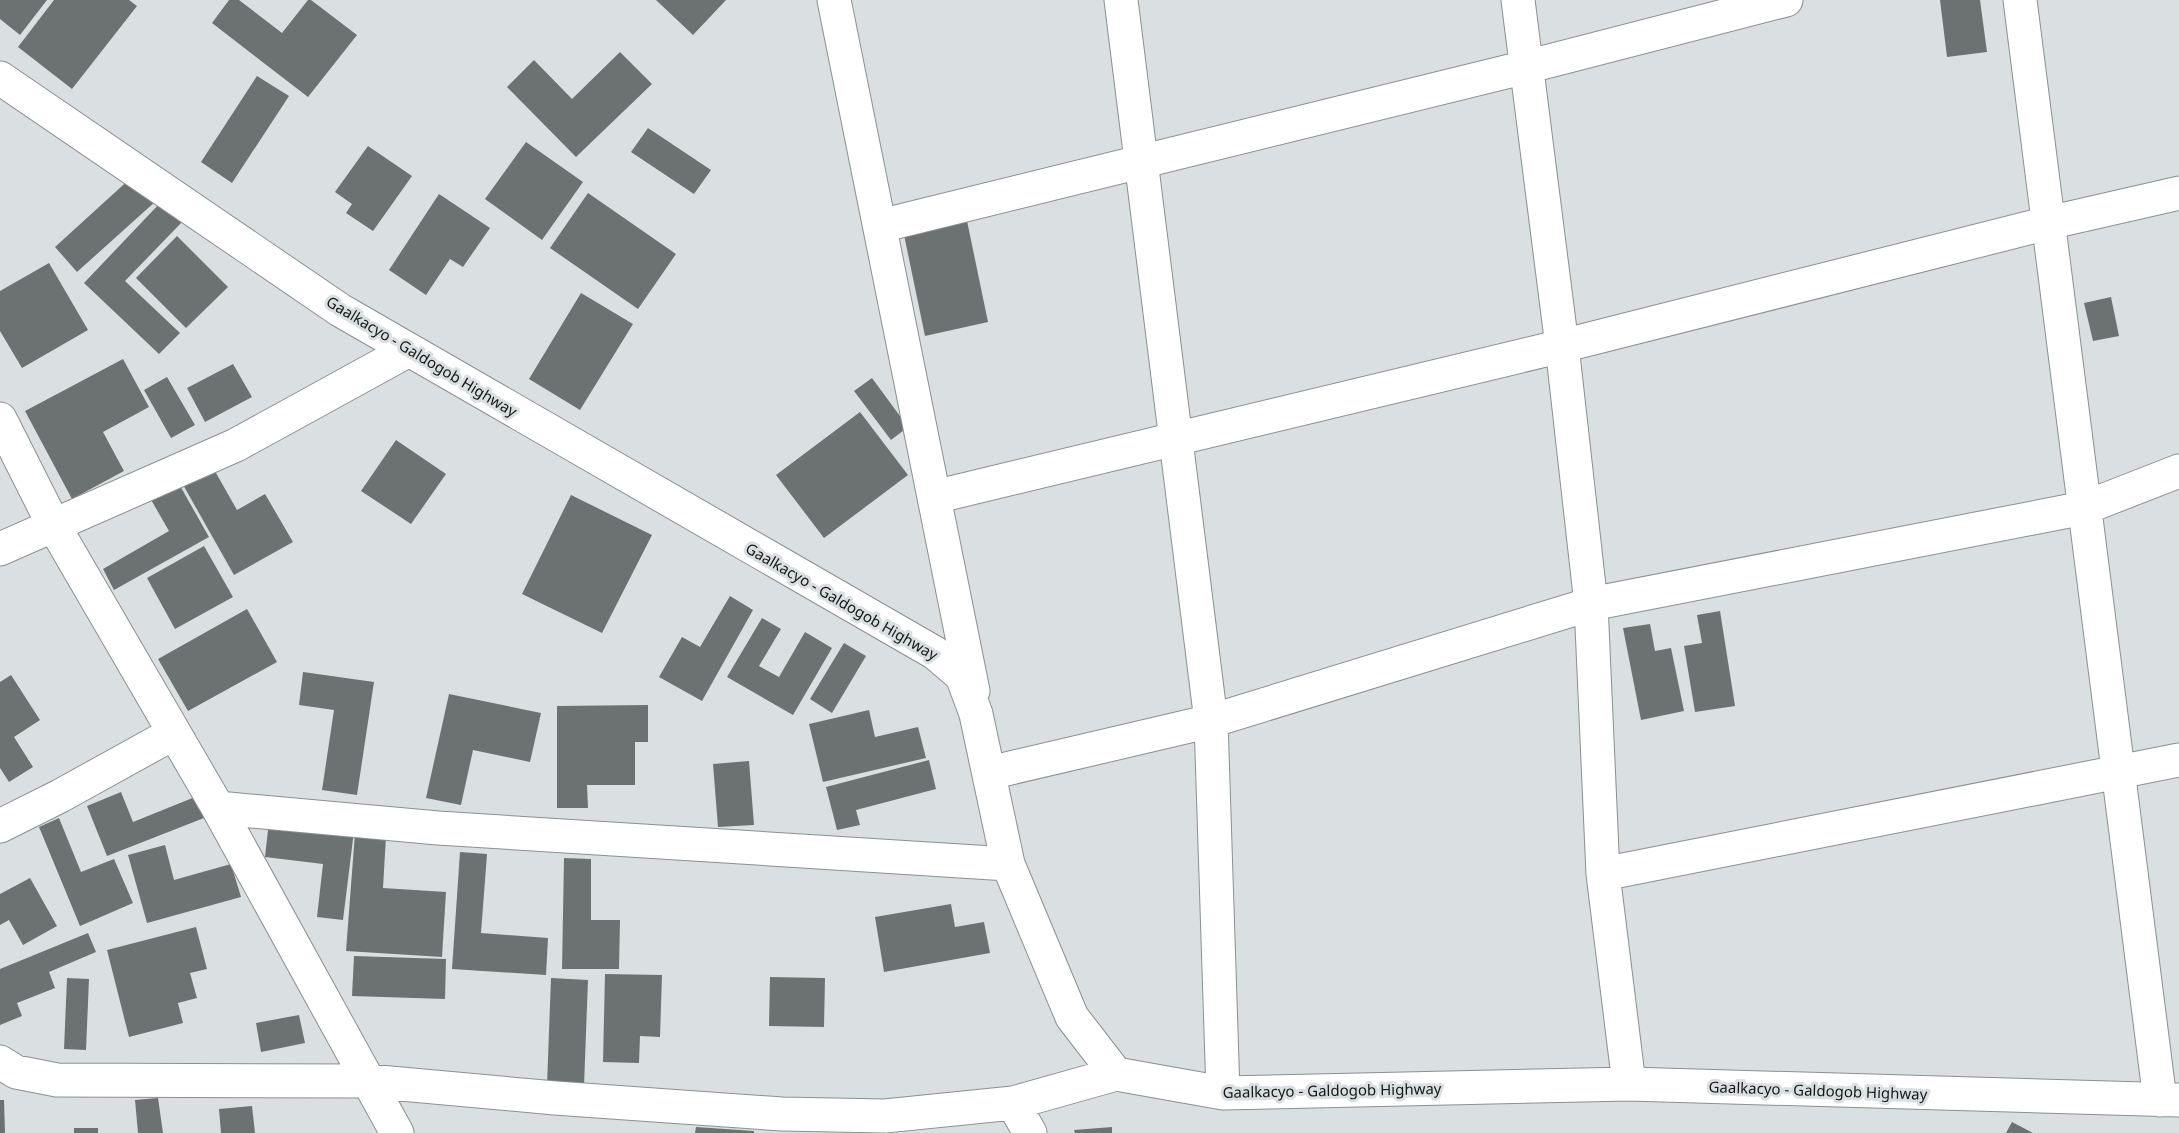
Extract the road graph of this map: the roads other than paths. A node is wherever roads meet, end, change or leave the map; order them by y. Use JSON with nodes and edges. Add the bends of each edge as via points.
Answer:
{"nodes":[{"id":1,"x":834,"y":0,"type":"edge"},
{"id":2,"x":1121,"y":0,"type":"edge"},
{"id":3,"x":1518,"y":0,"type":"edge"},
{"id":4,"x":1786,"y":0,"type":"edge"},
{"id":5,"x":2020,"y":0,"type":"edge"},
{"id":6,"x":1526,"y":67,"type":"junction"},
{"id":7,"x":0,"y":78,"type":"edge"},
{"id":8,"x":1141,"y":162,"type":"junction"},
{"id":9,"x":2179,"y":193,"type":"edge"},
{"id":10,"x":2048,"y":223,"type":"junction"},
{"id":11,"x":880,"y":226,"type":"junction"},
{"id":12,"x":1562,"y":346,"type":"junction"},
{"id":13,"x":409,"y":350,"type":"junction"},
{"id":14,"x":0,"y":419,"type":"edge"},
{"id":15,"x":1176,"y":439,"type":"junction"},
{"id":16,"x":2179,"y":471,"type":"edge"},
{"id":17,"x":934,"y":497,"type":"junction"},
{"id":18,"x":2084,"y":508,"type":"junction"},
{"id":19,"x":54,"y":526,"type":"junction"},
{"id":20,"x":0,"y":549,"type":"edge"},
{"id":21,"x":1591,"y":604,"type":"junction"},
{"id":22,"x":1211,"y":721,"type":"junction"},
{"id":23,"x":174,"y":733,"type":"junction"},
{"id":24,"x":2179,"y":760,"type":"edge"},
{"id":25,"x":2119,"y":772,"type":"junction"},
{"id":26,"x":989,"y":773,"type":"junction"},
{"id":27,"x":218,"y":808,"type":"junction"},
{"id":28,"x":0,"y":826,"type":"edge"},
{"id":29,"x":1008,"y":864,"type":"junction"},
{"id":30,"x":1603,"y":874,"type":"junction"},
{"id":31,"x":0,"y":1062,"type":"edge"},
{"id":32,"x":1116,"y":1074,"type":"junction"},
{"id":33,"x":369,"y":1081,"type":"junction"},
{"id":34,"x":1629,"y":1084,"type":"junction"},
{"id":35,"x":1223,"y":1093,"type":"junction"},
{"id":36,"x":2170,"y":1100,"type":"edge"},
{"id":37,"x":1013,"y":1102,"type":"junction"},
{"id":38,"x":397,"y":1133,"type":"edge"},
{"id":39,"x":1030,"y":1133,"type":"edge"}],
"edges":[{"from":1,"to":11,"type":"street"},
{"from":2,"to":8,"type":"street"},
{"from":3,"to":6,"type":"street"},
{"from":4,"to":6,"type":"street"},
{"from":5,"to":10,"type":"street"},
{"from":6,"to":8,"type":"street"},
{"from":6,"to":12,"type":"street"},
{"from":7,"to":13,"type":"street","name":"Gaalkacyo - Galdogob Highway","via":[[340,310]]},
{"from":8,"to":11,"type":"street"},
{"from":8,"to":15,"type":"street"},
{"from":9,"to":10,"type":"street"},
{"from":10,"to":12,"type":"street"},
{"from":10,"to":18,"type":"street"},
{"from":11,"to":17,"type":"street"},
{"from":12,"to":15,"type":"street"},
{"from":12,"to":21,"type":"street"},
{"from":13,"to":19,"type":"street","via":[[236,446]]},
{"from":13,"to":29,"type":"street","name":"Gaalkacyo - Galdogob Highway","via":[[935,653],[962,676],[976,714]]},
{"from":14,"to":19,"type":"street"},
{"from":15,"to":17,"type":"street"},
{"from":15,"to":22,"type":"street"},
{"from":16,"to":18,"type":"street"},
{"from":17,"to":26,"type":"street"},
{"from":18,"to":21,"type":"street"},
{"from":18,"to":25,"type":"street"},
{"from":19,"to":20,"type":"street"},
{"from":19,"to":23,"type":"street"},
{"from":21,"to":22,"type":"street"},
{"from":21,"to":30,"type":"street"},
{"from":22,"to":26,"type":"street"},
{"from":22,"to":35,"type":"street"},
{"from":23,"to":27,"type":"street"},
{"from":23,"to":28,"type":"street"},
{"from":24,"to":25,"type":"street"},
{"from":25,"to":30,"type":"street"},
{"from":25,"to":36,"type":"street"},
{"from":26,"to":29,"type":"street"},
{"from":27,"to":29,"type":"street","via":[[438,828]]},
{"from":27,"to":33,"type":"street"},
{"from":29,"to":32,"type":"street","name":"Gaalkacyo - Galdogob Highway","via":[[1072,1017]]},
{"from":30,"to":34,"type":"street"},
{"from":31,"to":33,"type":"street","via":[[16,1072],[57,1080]]},
{"from":32,"to":35,"type":"street","name":"Gaalkacyo - Galdogob Highway"},
{"from":32,"to":37,"type":"street"},
{"from":33,"to":37,"type":"street","via":[[782,1114],[885,1116]]},
{"from":33,"to":38,"type":"street"},
{"from":34,"to":35,"type":"street","name":"Gaalkacyo - Galdogob Highway"},
{"from":34,"to":36,"type":"street","name":"Gaalkacyo - Galdogob Highway"},
{"from":37,"to":39,"type":"street"}]}
